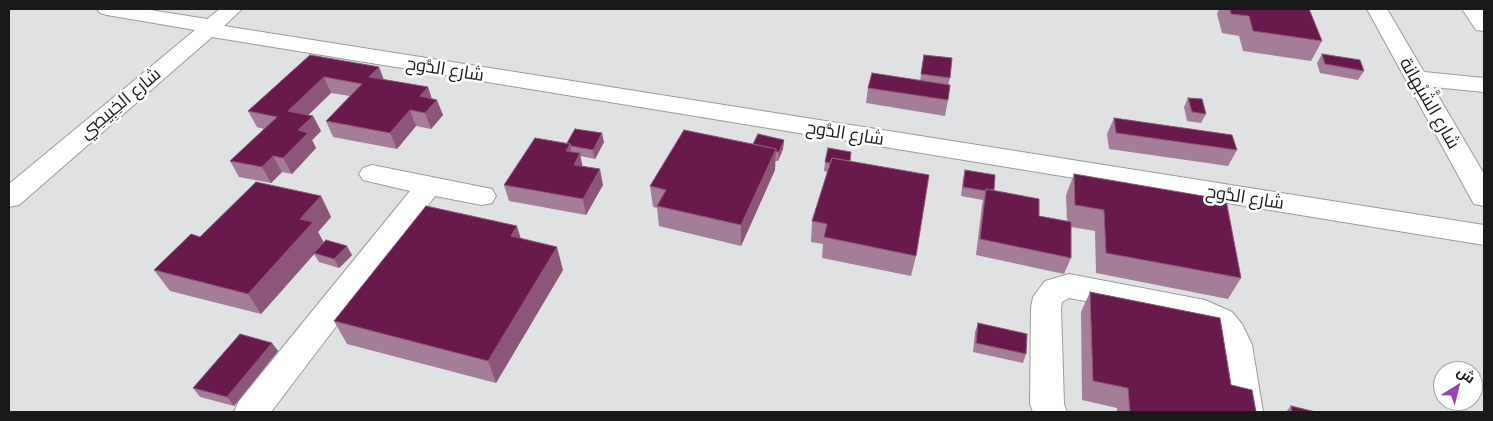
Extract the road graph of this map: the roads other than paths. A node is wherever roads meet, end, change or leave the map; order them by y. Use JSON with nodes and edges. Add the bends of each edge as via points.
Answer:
{"nodes":[{"id":1,"x":108,"y":9,"type":"edge"},
{"id":2,"x":232,"y":9,"type":"edge"},
{"id":3,"x":1377,"y":9,"type":"edge"},
{"id":4,"x":1472,"y":9,"type":"edge"},
{"id":5,"x":1484,"y":25,"type":"edge"},
{"id":6,"x":209,"y":28,"type":"junction"},
{"id":7,"x":1416,"y":78,"type":"junction"},
{"id":8,"x":1480,"y":86,"type":"edge"},
{"id":9,"x":372,"y":174,"type":"dead end"},
{"id":10,"x":429,"y":185,"type":"junction"},
{"id":11,"x":482,"y":196,"type":"dead end"},
{"id":12,"x":1484,"y":197,"type":"edge"},
{"id":13,"x":9,"y":198,"type":"edge"},
{"id":14,"x":1484,"y":235,"type":"edge"},
{"id":15,"x":251,"y":412,"type":"edge"},
{"id":16,"x":1050,"y":412,"type":"edge"},
{"id":17,"x":1246,"y":412,"type":"edge"}],
"edges":[{"from":1,"to":6,"type":"street","name":"شارع الدُّوح"},
{"from":2,"to":6,"type":"street","name":"شارع الخِبِيصِي"},
{"from":3,"to":7,"type":"street","name":"شارع الشَّبْهانة"},
{"from":4,"to":5,"type":"street"},
{"from":6,"to":13,"type":"street","name":"شارع الخِبِيصِي"},
{"from":6,"to":14,"type":"street","name":"شارع الدُّوح"},
{"from":7,"to":8,"type":"street"},
{"from":7,"to":12,"type":"street","name":"شارع الشَّبْهانة"},
{"from":9,"to":10,"type":"street"},
{"from":10,"to":11,"type":"street"},
{"from":10,"to":15,"type":"street"},
{"from":16,"to":17,"type":"street","via":[[1047,404],[1046,308],[1048,297],[1056,289],[1070,286],[1196,310],[1221,321],[1236,345]]}]}
